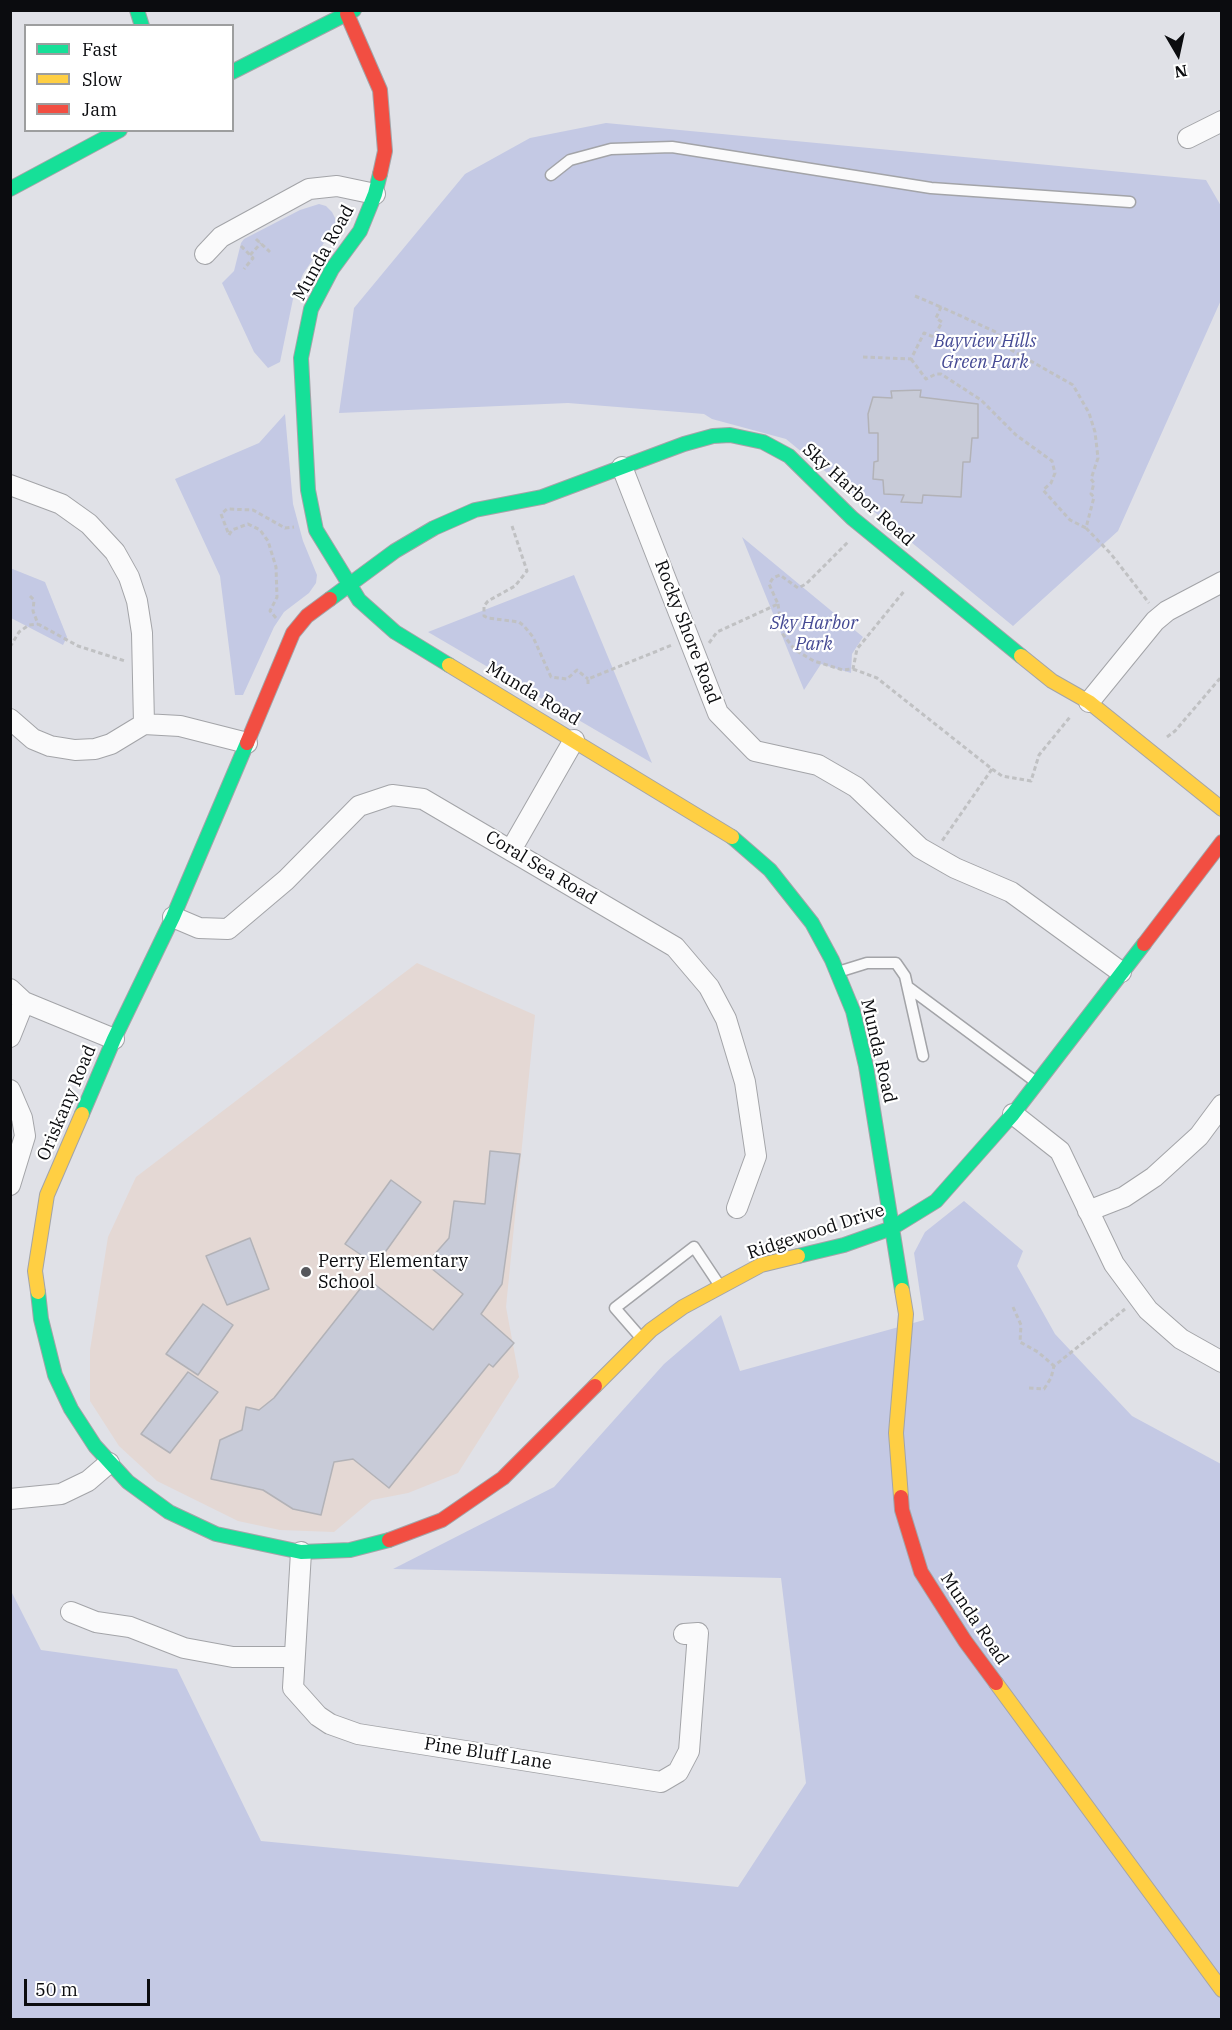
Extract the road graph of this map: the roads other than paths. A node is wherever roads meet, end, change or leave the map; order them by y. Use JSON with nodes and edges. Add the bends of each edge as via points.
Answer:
{"nodes":[{"id":1,"x":350,"y":12,"type":"edge"},
{"id":2,"x":234,"y":71,"type":"edge"},
{"id":3,"x":1221,"y":121,"type":"edge"},
{"id":4,"x":116,"y":132,"type":"edge"},
{"id":5,"x":1188,"y":138,"type":"dead end"},
{"id":6,"x":550,"y":175,"type":"dead end"},
{"id":7,"x":10,"y":189,"type":"edge"},
{"id":8,"x":375,"y":194,"type":"junction"},
{"id":9,"x":1130,"y":202,"type":"dead end"},
{"id":10,"x":205,"y":254,"type":"dead end"},
{"id":11,"x":622,"y":467,"type":"junction"},
{"id":12,"x":10,"y":485,"type":"edge"},
{"id":13,"x":1221,"y":582,"type":"edge"},
{"id":14,"x":349,"y":585,"type":"junction"},
{"id":15,"x":1081,"y":707,"type":"junction"},
{"id":16,"x":10,"y":719,"type":"edge"},
{"id":17,"x":144,"y":724,"type":"junction"},
{"id":18,"x":574,"y":740,"type":"junction"},
{"id":19,"x":247,"y":743,"type":"junction"},
{"id":20,"x":1221,"y":809,"type":"edge"},
{"id":21,"x":1221,"y":843,"type":"edge"},
{"id":22,"x":511,"y":850,"type":"junction"},
{"id":23,"x":173,"y":917,"type":"junction"},
{"id":24,"x":837,"y":972,"type":"junction"},
{"id":25,"x":1121,"y":972,"type":"junction"},
{"id":26,"x":908,"y":987,"type":"junction"},
{"id":27,"x":17,"y":995,"type":"edge"},
{"id":28,"x":10,"y":1036,"type":"edge"},
{"id":29,"x":114,"y":1039,"type":"junction"},
{"id":30,"x":923,"y":1056,"type":"dead end"},
{"id":31,"x":1036,"y":1082,"type":"junction"},
{"id":32,"x":10,"y":1090,"type":"edge"},
{"id":33,"x":1221,"y":1105,"type":"edge"},
{"id":34,"x":1013,"y":1114,"type":"junction"},
{"id":35,"x":10,"y":1185,"type":"edge"},
{"id":36,"x":737,"y":1208,"type":"dead end"},
{"id":37,"x":1088,"y":1211,"type":"junction"},
{"id":38,"x":892,"y":1228,"type":"junction"},
{"id":39,"x":720,"y":1286,"type":"junction"},
{"id":40,"x":642,"y":1340,"type":"junction"},
{"id":41,"x":1221,"y":1362,"type":"edge"},
{"id":42,"x":109,"y":1463,"type":"junction"},
{"id":43,"x":10,"y":1499,"type":"edge"},
{"id":44,"x":300,"y":1552,"type":"junction"},
{"id":45,"x":71,"y":1612,"type":"dead end"},
{"id":46,"x":684,"y":1634,"type":"dead end"},
{"id":47,"x":293,"y":1657,"type":"junction"},
{"id":48,"x":1221,"y":1990,"type":"edge"}],
"edges":[{"from":1,"to":2,"type":"street"},
{"from":1,"to":8,"type":"street","name":"Munda Road","via":[[375,74],[383,107],[385,151]]},
{"from":3,"to":5,"type":"street"},
{"from":4,"to":7,"type":"street"},
{"from":6,"to":9,"type":"lane","via":[[570,160],[611,149],[672,147],[931,188]]},
{"from":8,"to":10,"type":"street","via":[[337,186],[309,189],[221,237]]},
{"from":8,"to":14,"type":"street","name":"Munda Road","via":[[360,231],[332,269],[311,309],[301,358],[308,490],[316,530]]},
{"from":11,"to":14,"type":"street","name":"Sky Harbor Road","via":[[542,497],[475,510],[395,551]]},
{"from":11,"to":15,"type":"street","name":"Sky Harbor Road","via":[[713,436],[747,438],[777,448],[852,518]]},
{"from":11,"to":25,"type":"street","name":"Rocky Shore Road","via":[[718,713],[755,751],[818,765],[856,787],[920,848],[1011,892]]},
{"from":12,"to":17,"type":"street","via":[[61,504],[89,524],[120,560],[137,601],[142,633]]},
{"from":13,"to":15,"type":"street","via":[[1155,621]]},
{"from":14,"to":18,"type":"street","name":"Munda Road","via":[[359,600],[395,632]]},
{"from":14,"to":19,"type":"street","name":"Oriskany Road","via":[[307,616],[293,633]]},
{"from":15,"to":20,"type":"street","name":"Sky Harbor Road"},
{"from":16,"to":17,"type":"street","via":[[33,739],[75,750],[111,744]]},
{"from":17,"to":19,"type":"street","via":[[180,726]]},
{"from":18,"to":22,"type":"street"},
{"from":18,"to":24,"type":"street","name":"Munda Road","via":[[734,838],[770,870],[812,923]]},
{"from":19,"to":23,"type":"street","name":"Oriskany Road"},
{"from":21,"to":25,"type":"street","name":"Ridgewood Drive"},
{"from":22,"to":23,"type":"street","name":"Coral Sea Road","via":[[423,799],[392,795],[359,806],[286,880],[228,929],[198,928]]},
{"from":22,"to":36,"type":"street","name":"Coral Sea Road","via":[[675,947],[709,987],[726,1019],[745,1082],[756,1156]]},
{"from":23,"to":29,"type":"street","name":"Oriskany Road"},
{"from":24,"to":26,"type":"lane","via":[[867,963],[896,963]]},
{"from":24,"to":38,"type":"street","name":"Munda Road","via":[[853,1011],[866,1066]]},
{"from":25,"to":31,"type":"street","name":"Ridgewood Drive"},
{"from":26,"to":30,"type":"lane"},
{"from":26,"to":31,"type":"lane"},
{"from":27,"to":28,"type":"street"},
{"from":27,"to":29,"type":"street"},
{"from":29,"to":42,"type":"street","name":"Oriskany Road","via":[[47,1195],[35,1271],[41,1319],[55,1375],[82,1428]]},
{"from":31,"to":34,"type":"street","name":"Ridgewood Drive"},
{"from":32,"to":35,"type":"street","via":[[25,1136]]},
{"from":33,"to":37,"type":"street","via":[[1199,1136],[1154,1177],[1124,1197]]},
{"from":34,"to":37,"type":"street","via":[[1060,1151]]},
{"from":34,"to":38,"type":"street","name":"Ridgewood Drive","via":[[936,1201]]},
{"from":37,"to":41,"type":"street","via":[[1114,1264],[1148,1310],[1181,1339]]},
{"from":38,"to":39,"type":"street","name":"Ridgewood Drive","via":[[844,1245],[761,1265]]},
{"from":38,"to":48,"type":"street","name":"Munda Road","via":[[906,1314],[897,1444],[902,1510],[921,1572],[965,1641]]},
{"from":39,"to":40,"type":"street","name":"Ridgewood Drive","via":[[683,1307]]},
{"from":39,"to":40,"type":"lane","via":[[694,1247],[615,1308]]},
{"from":40,"to":44,"type":"street","name":"Ridgewood Drive","via":[[503,1478],[442,1520],[408,1535],[350,1550]]},
{"from":42,"to":43,"type":"street","via":[[88,1481],[61,1494]]},
{"from":42,"to":44,"type":"street","name":"Oriskany Road","via":[[148,1498],[192,1524],[216,1534]]},
{"from":44,"to":47,"type":"street","name":"Pine Bluff Lane"},
{"from":45,"to":47,"type":"street","via":[[96,1622],[130,1627],[184,1648],[233,1657]]},
{"from":46,"to":47,"type":"street","name":"Pine Bluff Lane","via":[[698,1633],[689,1751],[678,1772],[662,1782],[343,1730],[318,1716],[300,1699],[293,1688]]}]}
